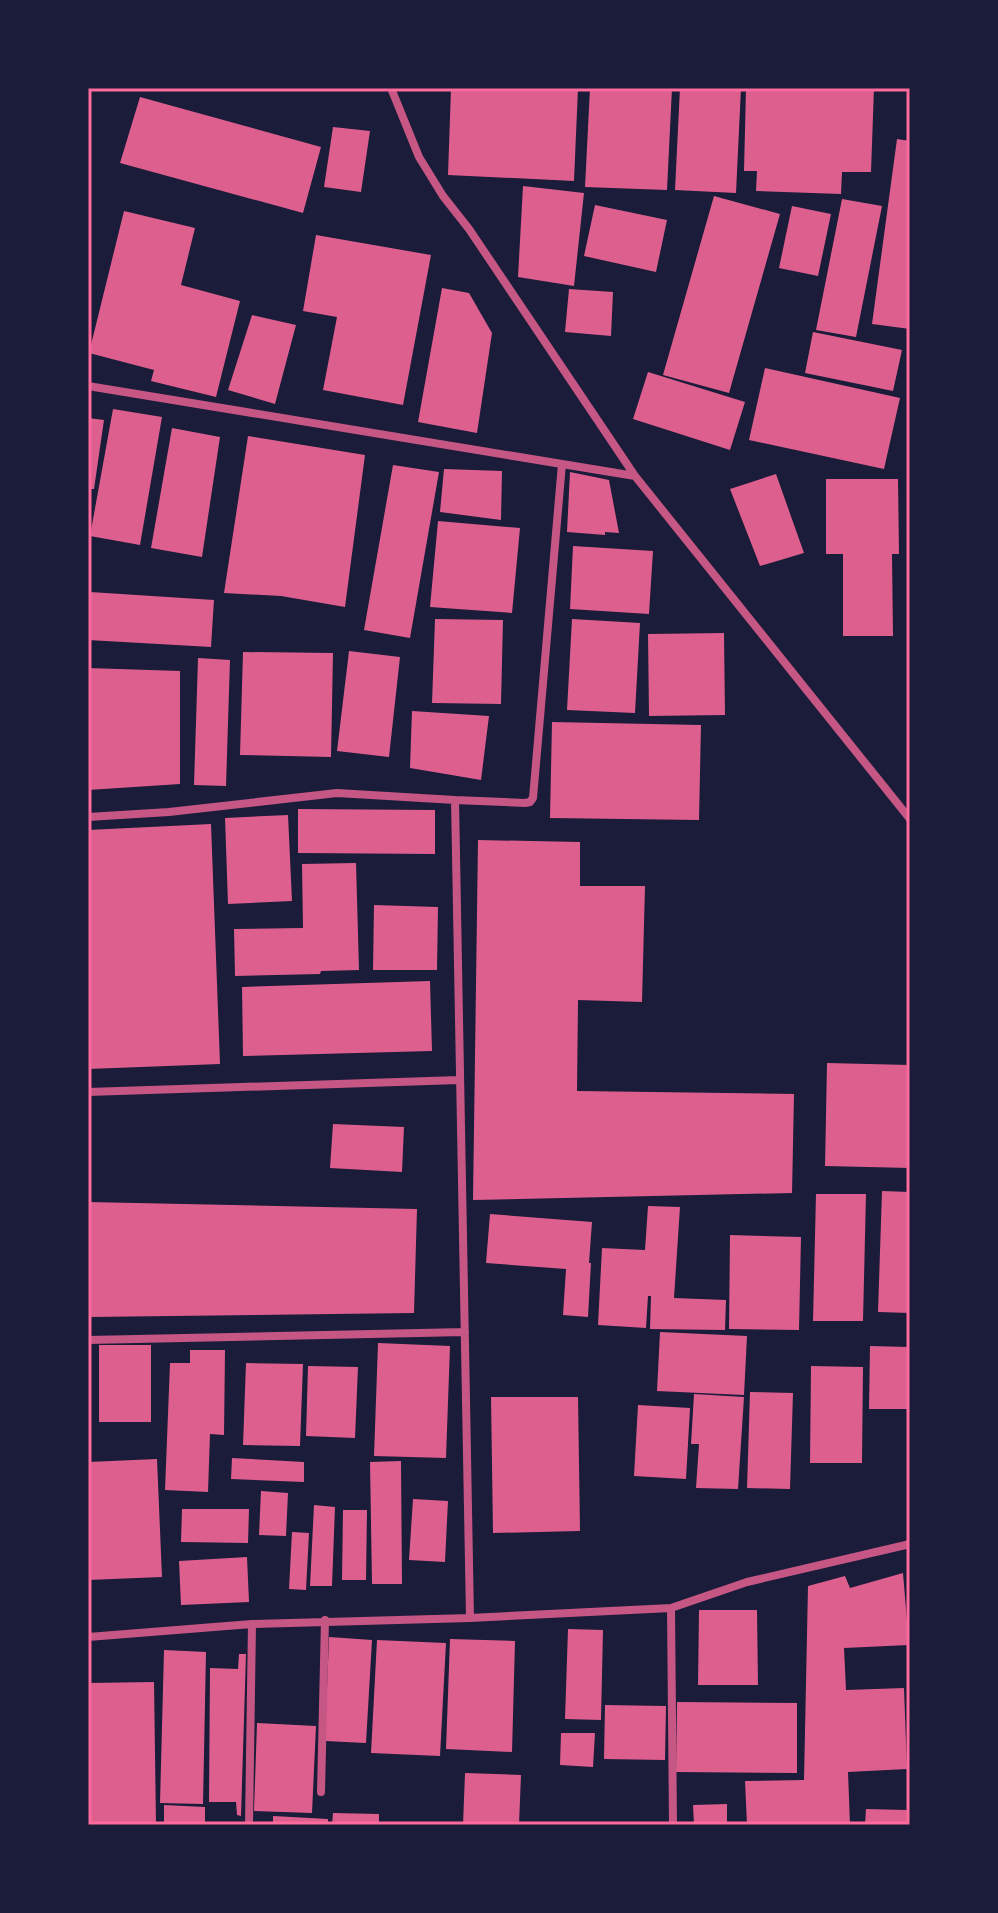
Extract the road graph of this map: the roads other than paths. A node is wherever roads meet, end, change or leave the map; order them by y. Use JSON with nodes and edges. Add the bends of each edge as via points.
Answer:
{"nodes":[{"id":1,"x":391,"y":88,"type":"edge"},
{"id":2,"x":88,"y":386,"type":"edge"},
{"id":3,"x":562,"y":464,"type":"junction"},
{"id":4,"x":635,"y":476,"type":"junction"},
{"id":5,"x":455,"y":800,"type":"junction"},
{"id":6,"x":88,"y":817,"type":"edge"},
{"id":7,"x":910,"y":819,"type":"edge"},
{"id":8,"x":459,"y":1080,"type":"junction"},
{"id":9,"x":88,"y":1092,"type":"edge"},
{"id":10,"x":465,"y":1332,"type":"junction"},
{"id":11,"x":88,"y":1340,"type":"edge"},
{"id":12,"x":910,"y":1544,"type":"edge"},
{"id":13,"x":671,"y":1608,"type":"junction"},
{"id":14,"x":470,"y":1618,"type":"junction"},
{"id":15,"x":325,"y":1620,"type":"junction"},
{"id":16,"x":252,"y":1624,"type":"junction"},
{"id":17,"x":88,"y":1637,"type":"edge"},
{"id":18,"x":321,"y":1792,"type":"dead end"},
{"id":19,"x":249,"y":1825,"type":"edge"},
{"id":20,"x":673,"y":1825,"type":"edge"}],
"edges":[{"from":1,"to":4,"type":"street","via":[[419,157],[443,196]]},
{"from":2,"to":3,"type":"street"},
{"from":3,"to":4,"type":"street"},
{"from":3,"to":5,"type":"street","via":[[533,798],[525,803]]},
{"from":4,"to":7,"type":"street"},
{"from":5,"to":6,"type":"street","via":[[337,793]]},
{"from":5,"to":8,"type":"street"},
{"from":8,"to":9,"type":"street"},
{"from":8,"to":10,"type":"street"},
{"from":10,"to":11,"type":"street"},
{"from":10,"to":14,"type":"street"},
{"from":12,"to":13,"type":"street","via":[[747,1582]]},
{"from":13,"to":14,"type":"street"},
{"from":13,"to":20,"type":"street"},
{"from":14,"to":15,"type":"street"},
{"from":15,"to":16,"type":"street"},
{"from":15,"to":18,"type":"street"},
{"from":16,"to":17,"type":"street"},
{"from":16,"to":19,"type":"street"}]}
